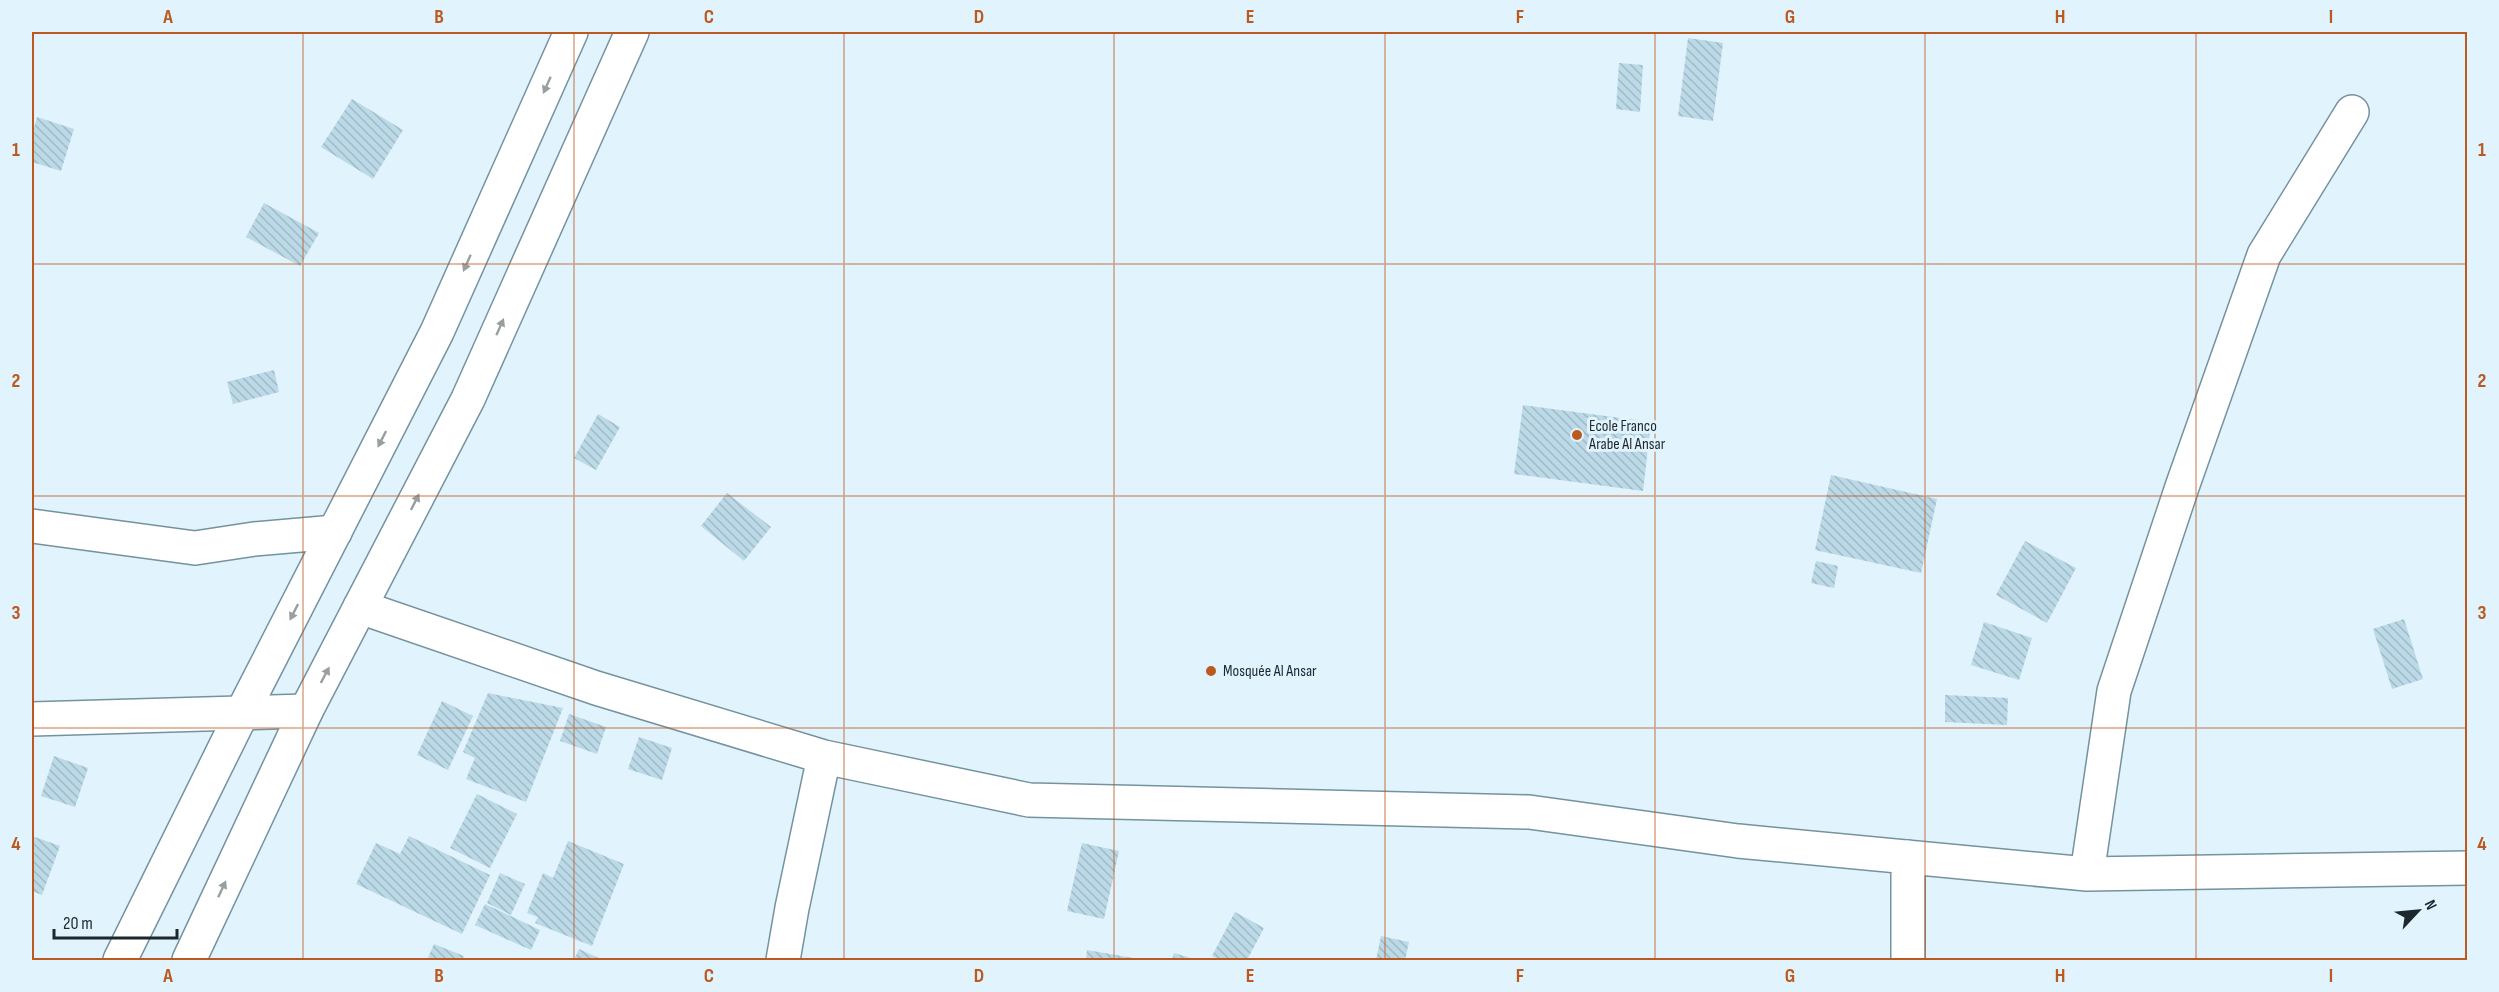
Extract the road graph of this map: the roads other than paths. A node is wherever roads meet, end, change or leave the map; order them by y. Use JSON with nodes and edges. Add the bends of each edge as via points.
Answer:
{"nodes":[{"id":1,"x":570,"y":32,"type":"edge"},
{"id":2,"x":632,"y":32,"type":"edge"},
{"id":3,"x":2352,"y":112,"type":"dead end"},
{"id":4,"x":32,"y":526,"type":"edge"},
{"id":5,"x":335,"y":532,"type":"junction"},
{"id":6,"x":360,"y":607,"type":"junction"},
{"id":7,"x":306,"y":711,"type":"junction"},
{"id":8,"x":242,"y":713,"type":"junction"},
{"id":9,"x":32,"y":719,"type":"edge"},
{"id":10,"x":824,"y":758,"type":"junction"},
{"id":11,"x":1908,"y":857,"type":"junction"},
{"id":12,"x":2468,"y":868,"type":"edge"},
{"id":13,"x":2087,"y":874,"type":"junction"},
{"id":14,"x":120,"y":960,"type":"edge"},
{"id":15,"x":189,"y":960,"type":"edge"},
{"id":16,"x":783,"y":960,"type":"edge"},
{"id":17,"x":1908,"y":960,"type":"edge"}],
"edges":[{"from":1,"to":5,"type":"street","one_way":true,"via":[[437,332]]},
{"from":6,"to":2,"type":"street","one_way":true,"via":[[468,399]]},
{"from":3,"to":13,"type":"street","via":[[2264,255],[2182,487],[2114,691]]},
{"from":4,"to":5,"type":"street","via":[[195,548]]},
{"from":5,"to":8,"type":"street","one_way":true},
{"from":7,"to":6,"type":"street","one_way":true},
{"from":6,"to":10,"type":"street","via":[[596,688]]},
{"from":7,"to":8,"type":"street"},
{"from":15,"to":7,"type":"street","one_way":true},
{"from":8,"to":9,"type":"street"},
{"from":8,"to":14,"type":"street"},
{"from":10,"to":11,"type":"street","via":[[1029,800],[1529,812],[1738,841]]},
{"from":10,"to":16,"type":"street"},
{"from":11,"to":13,"type":"street"},
{"from":11,"to":17,"type":"street"},
{"from":12,"to":13,"type":"street"}]}
